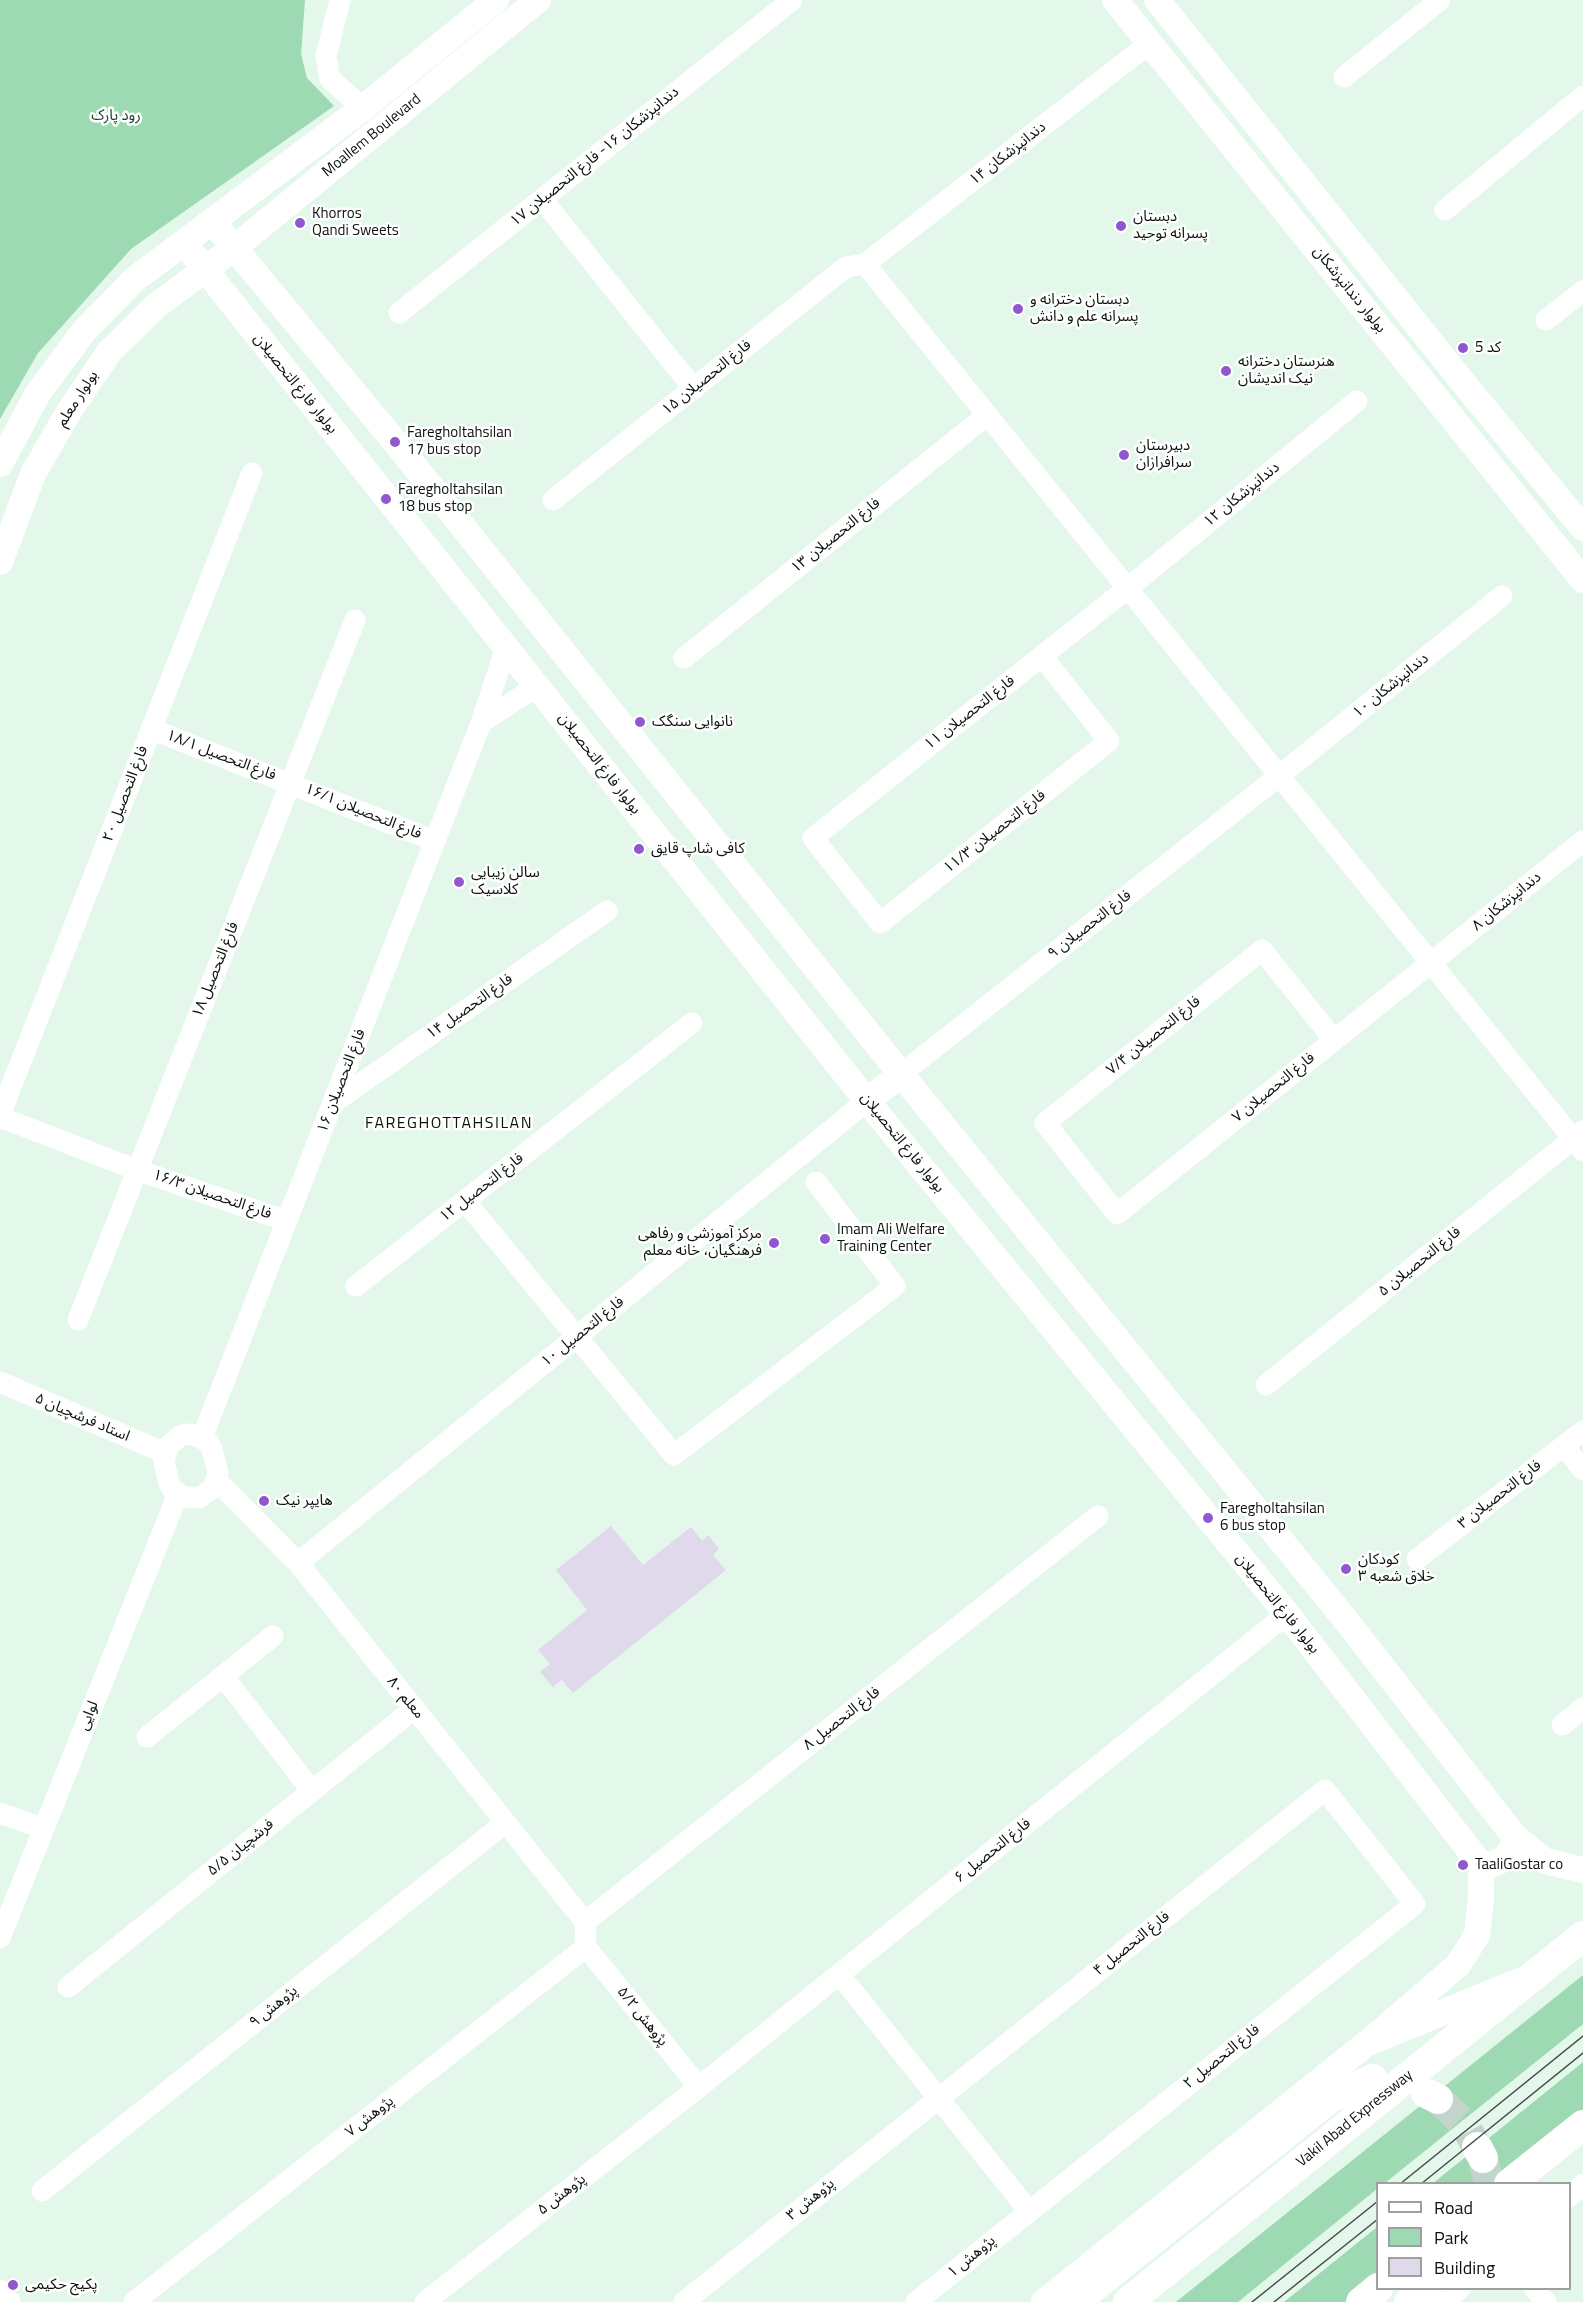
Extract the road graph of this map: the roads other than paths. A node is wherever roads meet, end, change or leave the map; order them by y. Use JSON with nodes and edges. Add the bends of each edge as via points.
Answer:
{"nodes":[{"id":1,"x":340,"y":0,"type":"edge"},
{"id":2,"x":496,"y":0,"type":"edge"},
{"id":3,"x":538,"y":0,"type":"edge"},
{"id":4,"x":792,"y":0,"type":"edge"},
{"id":5,"x":1115,"y":0,"type":"edge"},
{"id":6,"x":1158,"y":0,"type":"edge"},
{"id":7,"x":1440,"y":0,"type":"edge"},
{"id":8,"x":1150,"y":43,"type":"junction"},
{"id":9,"x":1344,"y":76,"type":"dead end"},
{"id":10,"x":1583,"y":96,"type":"edge"},
{"id":11,"x":363,"y":108,"type":"junction"},
{"id":12,"x":543,"y":199,"type":"junction"},
{"id":13,"x":1445,"y":210,"type":"dead end"},
{"id":14,"x":212,"y":221,"type":"junction"},
{"id":15,"x":184,"y":243,"type":"junction"},
{"id":16,"x":234,"y":248,"type":"junction"},
{"id":17,"x":865,"y":264,"type":"junction"},
{"id":18,"x":204,"y":271,"type":"junction"},
{"id":19,"x":1583,"y":291,"type":"edge"},
{"id":20,"x":399,"y":313,"type":"dead end"},
{"id":21,"x":1546,"y":320,"type":"dead end"},
{"id":22,"x":694,"y":389,"type":"junction"},
{"id":23,"x":1357,"y":401,"type":"dead end"},
{"id":24,"x":987,"y":414,"type":"junction"},
{"id":25,"x":0,"y":464,"type":"edge"},
{"id":26,"x":252,"y":473,"type":"dead end"},
{"id":27,"x":553,"y":500,"type":"dead end"},
{"id":28,"x":1581,"y":522,"type":"edge"},
{"id":29,"x":1573,"y":551,"type":"edge"},
{"id":30,"x":0,"y":562,"type":"edge"},
{"id":31,"x":1583,"y":580,"type":"edge"},
{"id":32,"x":1128,"y":588,"type":"junction"},
{"id":33,"x":1502,"y":596,"type":"dead end"},
{"id":34,"x":355,"y":620,"type":"dead end"},
{"id":35,"x":506,"y":648,"type":"junction"},
{"id":36,"x":1042,"y":656,"type":"junction"},
{"id":37,"x":684,"y":658,"type":"dead end"},
{"id":38,"x":537,"y":686,"type":"junction"},
{"id":39,"x":481,"y":723,"type":"junction"},
{"id":40,"x":152,"y":729,"type":"junction"},
{"id":41,"x":1279,"y":776,"type":"junction"},
{"id":42,"x":290,"y":783,"type":"junction"},
{"id":43,"x":435,"y":841,"type":"junction"},
{"id":44,"x":1583,"y":841,"type":"edge"},
{"id":45,"x":607,"y":911,"type":"dead end"},
{"id":46,"x":880,"y":923,"type":"joint"},
{"id":47,"x":1431,"y":963,"type":"junction"},
{"id":48,"x":692,"y":1023,"type":"dead end"},
{"id":49,"x":1334,"y":1040,"type":"junction"},
{"id":50,"x":901,"y":1074,"type":"junction"},
{"id":51,"x":867,"y":1101,"type":"junction"},
{"id":52,"x":333,"y":1103,"type":"junction"},
{"id":53,"x":0,"y":1116,"type":"edge"},
{"id":54,"x":1580,"y":1140,"type":"edge"},
{"id":55,"x":137,"y":1170,"type":"junction"},
{"id":56,"x":816,"y":1182,"type":"dead end"},
{"id":57,"x":465,"y":1201,"type":"junction"},
{"id":58,"x":1117,"y":1214,"type":"joint"},
{"id":59,"x":287,"y":1221,"type":"junction"},
{"id":60,"x":356,"y":1286,"type":"dead end"},
{"id":61,"x":78,"y":1320,"type":"dead end"},
{"id":62,"x":577,"y":1337,"type":"junction"},
{"id":63,"x":0,"y":1382,"type":"edge"},
{"id":64,"x":1266,"y":1385,"type":"dead end"},
{"id":65,"x":1583,"y":1431,"type":"edge"},
{"id":66,"x":202,"y":1438,"type":"junction"},
{"id":67,"x":1564,"y":1446,"type":"junction"},
{"id":68,"x":165,"y":1453,"type":"junction"},
{"id":69,"x":1583,"y":1470,"type":"edge"},
{"id":70,"x":217,"y":1481,"type":"junction"},
{"id":71,"x":178,"y":1494,"type":"junction"},
{"id":72,"x":1098,"y":1516,"type":"dead end"},
{"id":73,"x":1417,"y":1559,"type":"dead end"},
{"id":74,"x":298,"y":1563,"type":"junction"},
{"id":75,"x":1287,"y":1614,"type":"junction"},
{"id":76,"x":273,"y":1636,"type":"dead end"},
{"id":77,"x":223,"y":1676,"type":"junction"},
{"id":78,"x":414,"y":1708,"type":"junction"},
{"id":79,"x":1583,"y":1708,"type":"edge"},
{"id":80,"x":1562,"y":1725,"type":"dead end"},
{"id":81,"x":147,"y":1737,"type":"dead end"},
{"id":82,"x":312,"y":1791,"type":"junction"},
{"id":83,"x":0,"y":1813,"type":"edge"},
{"id":84,"x":505,"y":1823,"type":"junction"},
{"id":85,"x":44,"y":1830,"type":"junction"},
{"id":86,"x":1514,"y":1836,"type":"junction"},
{"id":87,"x":1482,"y":1864,"type":"junction"},
{"id":88,"x":1583,"y":1870,"type":"edge"},
{"id":89,"x":1415,"y":1904,"type":"joint"},
{"id":90,"x":585,"y":1923,"type":"junction"},
{"id":91,"x":1583,"y":1936,"type":"edge"},
{"id":92,"x":0,"y":1938,"type":"edge"},
{"id":93,"x":586,"y":1947,"type":"junction"},
{"id":94,"x":839,"y":1974,"type":"junction"},
{"id":95,"x":1536,"y":1974,"type":"junction"},
{"id":96,"x":68,"y":1987,"type":"dead end"},
{"id":97,"x":1366,"y":2044,"type":"junction"},
{"id":98,"x":1373,"y":2079,"type":"dead end"},
{"id":99,"x":699,"y":2087,"type":"junction"},
{"id":100,"x":938,"y":2098,"type":"junction"},
{"id":101,"x":1583,"y":2125,"type":"edge"},
{"id":102,"x":1512,"y":2182,"type":"edge"},
{"id":103,"x":1583,"y":2184,"type":"edge"},
{"id":104,"x":42,"y":2191,"type":"dead end"},
{"id":105,"x":1571,"y":2194,"type":"edge"},
{"id":106,"x":1029,"y":2211,"type":"junction"},
{"id":107,"x":0,"y":2290,"type":"edge"},
{"id":108,"x":1377,"y":2290,"type":"edge"},
{"id":109,"x":1425,"y":2290,"type":"edge"},
{"id":110,"x":1460,"y":2290,"type":"edge"},
{"id":111,"x":1535,"y":2290,"type":"edge"},
{"id":112,"x":10,"y":2302,"type":"edge"},
{"id":113,"x":134,"y":2302,"type":"edge"},
{"id":114,"x":425,"y":2302,"type":"edge"},
{"id":115,"x":684,"y":2302,"type":"edge"},
{"id":116,"x":916,"y":2302,"type":"edge"},
{"id":117,"x":1044,"y":2302,"type":"edge"},
{"id":118,"x":1075,"y":2302,"type":"edge"},
{"id":119,"x":1128,"y":2302,"type":"edge"},
{"id":120,"x":1361,"y":2302,"type":"edge"},
{"id":121,"x":1409,"y":2302,"type":"edge"},
{"id":122,"x":1444,"y":2302,"type":"edge"},
{"id":123,"x":1546,"y":2302,"type":"edge"}],
"edges":[{"from":1,"to":11,"type":"street","via":[[326,56],[330,79]]},
{"from":2,"to":11,"type":"main road","name":"Moallem Boulevard"},
{"from":3,"to":16,"type":"main road","name":"Moallem Boulevard"},
{"from":4,"to":12,"type":"street","name":"دندانپزشکان ۱۶- فارغ التحصیلان ۱۷"},
{"from":5,"to":8,"type":"main road","name":"بولوار دندانپزشکان"},
{"from":6,"to":28,"type":"main road","name":"بولوار دندانپزشکان","via":[[1466,386]]},
{"from":7,"to":9,"type":"street"},
{"from":8,"to":17,"type":"street","name":"دندانپزشکان ۱۴"},
{"from":8,"to":29,"type":"main road","name":"بولوار دندانپزشکان"},
{"from":10,"to":13,"type":"street"},
{"from":11,"to":14,"type":"main road","name":"Moallem Boulevard"},
{"from":12,"to":20,"type":"street","name":"دندانپزشکان ۱۶- فارغ التحصیلان ۱۷"},
{"from":12,"to":22,"type":"street"},
{"from":14,"to":15,"type":"main road","name":"Moallem Boulevard"},
{"from":14,"to":16,"type":"main road"},
{"from":15,"to":18,"type":"main road","name":"بولوار فارغ التحصیلان"},
{"from":15,"to":25,"type":"main road","via":[[135,279],[84,331],[38,393]]},
{"from":16,"to":18,"type":"main road","name":"Moallem Boulevard"},
{"from":16,"to":50,"type":"main road","via":[[395,442]]},
{"from":17,"to":22,"type":"street","name":"فارغ التحصیلان ۱۵","via":[[846,267]]},
{"from":17,"to":24,"type":"street"},
{"from":18,"to":30,"type":"main road","name":"بولوار معلم","via":[[156,306],[109,352],[33,474]]},
{"from":18,"to":35,"type":"main road","name":"بولوار فارغ التحصیلان"},
{"from":19,"to":21,"type":"street"},
{"from":22,"to":27,"type":"street","name":"فارغ التحصیلان ۱۵"},
{"from":23,"to":32,"type":"street","name":"دندانپزشکان ۱۲"},
{"from":24,"to":32,"type":"street"},
{"from":24,"to":37,"type":"street","name":"فارغ التحصیلان ۱۳"},
{"from":26,"to":40,"type":"street","name":"فارغ التحصیل ۲۰"},
{"from":28,"to":29,"type":"main road"},
{"from":29,"to":31,"type":"main road","name":"بولوار دندانپزشکان"},
{"from":32,"to":36,"type":"street","name":"فارغ التحصیلان ۱۱"},
{"from":32,"to":41,"type":"street"},
{"from":33,"to":41,"type":"street","name":"دندانپزشکان ۱۰"},
{"from":34,"to":42,"type":"street","name":"فارغ التحصیل ۱۸"},
{"from":35,"to":38,"type":"main road","name":"بولوار فارغ التحصیلان"},
{"from":35,"to":39,"type":"street","name":"فارغ التحصیلان ۱۶"},
{"from":36,"to":46,"type":"street","name":"فارغ التحصیلان ۱۱/۳","via":[[1109,741]]},
{"from":36,"to":46,"type":"street","name":"فارغ التحصیلان ۱۱","via":[[813,838]]},
{"from":38,"to":39,"type":"street"},
{"from":38,"to":51,"type":"main road","name":"بولوار فارغ التحصیلان"},
{"from":39,"to":43,"type":"street","name":"فارغ التحصیلان ۱۶"},
{"from":40,"to":42,"type":"street","name":"فارغ التحصیل ۱۸/۱"},
{"from":40,"to":53,"type":"street","name":"فارغ التحصیل ۲۰"},
{"from":41,"to":47,"type":"street"},
{"from":41,"to":50,"type":"street","name":"فارغ التحصیلان ۹"},
{"from":42,"to":43,"type":"street","name":"فارغ التحصیلان ۱۶/۱"},
{"from":42,"to":55,"type":"street","name":"فارغ التحصیل ۱۸"},
{"from":43,"to":52,"type":"street","name":"فارغ التحصیلان ۱۶"},
{"from":44,"to":47,"type":"street","name":"دندانپزشکان ۸"},
{"from":45,"to":52,"type":"street","name":"فارغ التحصیل ۱۴"},
{"from":47,"to":49,"type":"street","name":"فارغ التحصیلان ۷"},
{"from":47,"to":54,"type":"street"},
{"from":48,"to":57,"type":"street","name":"فارغ التحصیل ۱۲"},
{"from":49,"to":58,"type":"street","name":"فارغ التحصیلان ۷"},
{"from":49,"to":58,"type":"street","name":"فارغ التحصیلان ۷/۴","via":[[1263,950],[1045,1123]]},
{"from":50,"to":51,"type":"main road"},
{"from":50,"to":86,"type":"main road","via":[[1338,1610]]},
{"from":51,"to":62,"type":"street","name":"فارغ التحصیل ۱۰"},
{"from":51,"to":75,"type":"main road","name":"بولوار فارغ التحصیلان"},
{"from":52,"to":59,"type":"street","name":"فارغ التحصیلان ۱۶"},
{"from":53,"to":55,"type":"street","name":"فارغ التحصیلان ۱۶/۳"},
{"from":54,"to":64,"type":"street","name":"فارغ التحصیلان ۵"},
{"from":55,"to":59,"type":"street","name":"فارغ التحصیلان ۱۶/۳"},
{"from":55,"to":61,"type":"street","name":"فارغ التحصیل ۱۸"},
{"from":56,"to":62,"type":"street","via":[[895,1286],[674,1455]]},
{"from":57,"to":60,"type":"street","name":"فارغ التحصیل ۱۲"},
{"from":57,"to":62,"type":"street"},
{"from":59,"to":66,"type":"street","name":"فارغ التحصیلان ۱۶"},
{"from":62,"to":74,"type":"street","name":"فارغ التحصیل ۱۰"},
{"from":63,"to":68,"type":"street","name":"استاد فرشچیان ۵"},
{"from":65,"to":67,"type":"street","name":"فارغ التحصیلان ۳"},
{"from":66,"to":68,"type":"street","via":[[180,1436]]},
{"from":66,"to":70,"type":"street","via":[[212,1449]]},
{"from":67,"to":69,"type":"street"},
{"from":67,"to":73,"type":"street","name":"فارغ التحصیلان ۳"},
{"from":68,"to":71,"type":"street","via":[[169,1483]]},
{"from":70,"to":71,"type":"street","via":[[199,1498]]},
{"from":70,"to":74,"type":"street","name":"معلم ۸۰"},
{"from":71,"to":85,"type":"street","name":"لوایی"},
{"from":72,"to":90,"type":"street","name":"فارغ التحصیل ۸"},
{"from":74,"to":78,"type":"street","name":"معلم ۸۰"},
{"from":75,"to":87,"type":"main road","name":"بولوار فارغ التحصیلان"},
{"from":75,"to":94,"type":"street","name":"فارغ التحصیل ۶"},
{"from":76,"to":77,"type":"street"},
{"from":77,"to":81,"type":"street"},
{"from":77,"to":82,"type":"street"},
{"from":78,"to":82,"type":"street","name":"فرشچیان ۵/۵"},
{"from":78,"to":84,"type":"street","name":"معلم ۸۰"},
{"from":79,"to":80,"type":"street"},
{"from":82,"to":96,"type":"street","name":"فرشچیان ۵/۵"},
{"from":83,"to":85,"type":"street"},
{"from":84,"to":90,"type":"street","name":"معلم ۸۰"},
{"from":84,"to":104,"type":"street","name":"پژوهش ۹"},
{"from":85,"to":92,"type":"street","name":"لوایی"},
{"from":86,"to":87,"type":"main road","via":[[1505,1858],[1494,1864]]},
{"from":86,"to":88,"type":"main road","via":[[1545,1861]]},
{"from":87,"to":97,"type":"main road","via":[[1477,1935],[1458,1965]]},
{"from":89,"to":100,"type":"street","name":"فارغ التحصیل ۴","via":[[1325,1790]]},
{"from":89,"to":106,"type":"street","name":"فارغ التحصیل ۲"},
{"from":90,"to":93,"type":"street"},
{"from":91,"to":95,"type":"highway","name":"Vakil Abad Expressway"},
{"from":93,"to":99,"type":"street","name":"پژوهش ۵/۲"},
{"from":93,"to":113,"type":"street","name":"پژوهش ۷"},
{"from":94,"to":99,"type":"street","name":"فارغ التحصیل ۶"},
{"from":94,"to":100,"type":"street"},
{"from":95,"to":97,"type":"main road"},
{"from":95,"to":119,"type":"highway","name":"Vakil Abad Expressway"},
{"from":97,"to":117,"type":"main road"},
{"from":98,"to":118,"type":"highway","via":[[1330,2098]]},
{"from":99,"to":114,"type":"street","name":"پژوهش ۵"},
{"from":100,"to":106,"type":"street"},
{"from":100,"to":115,"type":"street","name":"پژوهش ۳"},
{"from":101,"to":102,"type":"highway"},
{"from":103,"to":105,"type":"street"},
{"from":106,"to":116,"type":"street","name":"پژوهش ۱"},
{"from":107,"to":112,"type":"street"},
{"from":108,"to":120,"type":"highway"},
{"from":109,"to":121,"type":"highway"},
{"from":110,"to":122,"type":"street"},
{"from":111,"to":123,"type":"street"}]}
